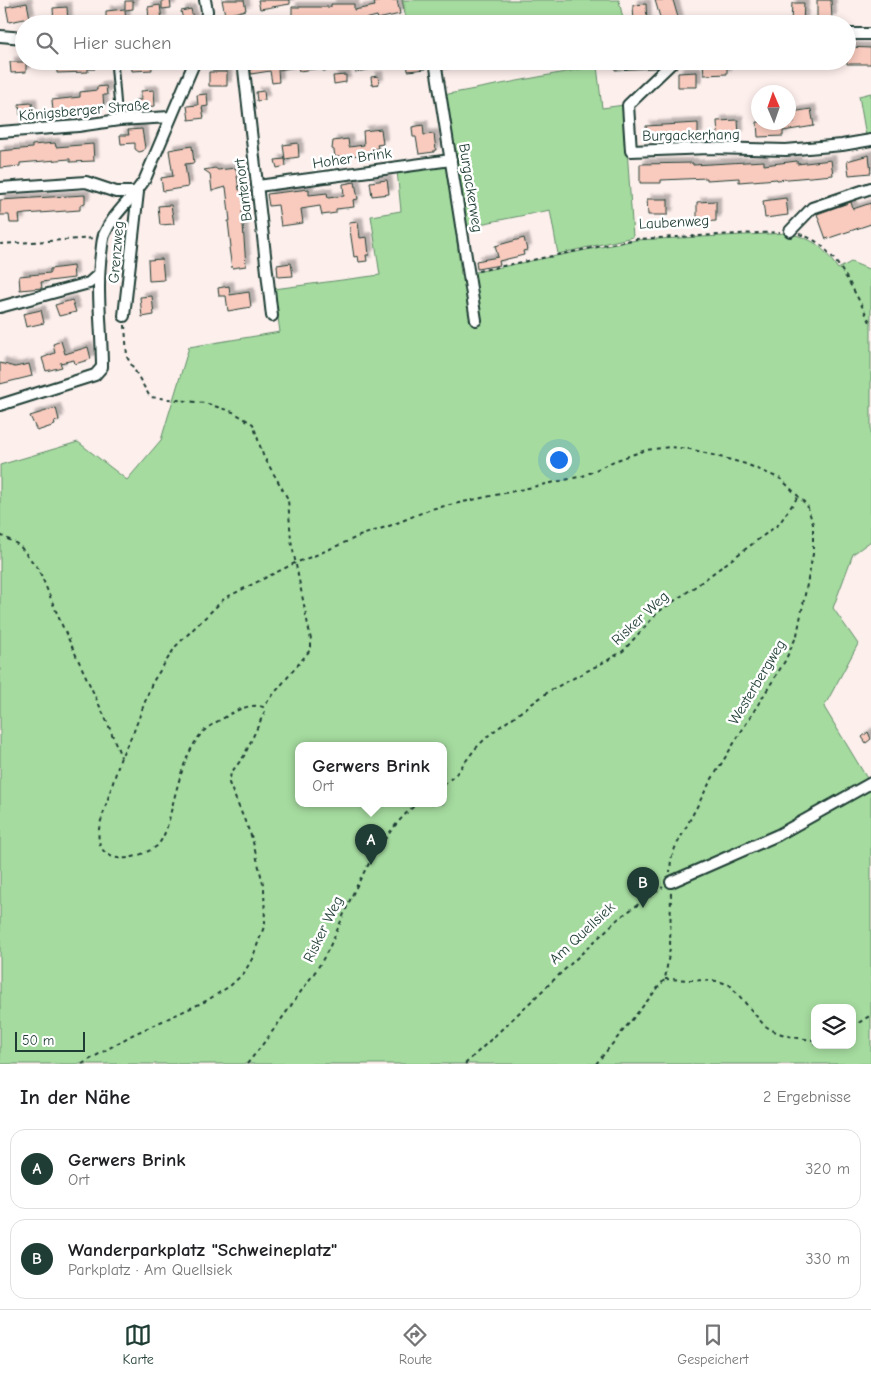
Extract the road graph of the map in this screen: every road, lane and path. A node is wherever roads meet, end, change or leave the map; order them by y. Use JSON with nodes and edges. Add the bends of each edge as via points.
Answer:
{"nodes":[{"id":1,"x":205,"y":0,"type":"edge"},
{"id":2,"x":207,"y":15,"type":"edge"},
{"id":3,"x":856,"y":34,"type":"edge"},
{"id":4,"x":871,"y":34,"type":"edge"},
{"id":5,"x":0,"y":36,"type":"edge"},
{"id":6,"x":15,"y":37,"type":"edge"},
{"id":7,"x":115,"y":70,"type":"edge"},
{"id":8,"x":191,"y":70,"type":"edge"},
{"id":9,"x":244,"y":70,"type":"edge"},
{"id":10,"x":436,"y":70,"type":"edge"},
{"id":11,"x":665,"y":70,"type":"edge"},
{"id":12,"x":170,"y":117,"type":"junction"},
{"id":13,"x":119,"y":120,"type":"junction"},
{"id":14,"x":0,"y":132,"type":"edge"},
{"id":15,"x":871,"y":140,"type":"edge"},
{"id":16,"x":451,"y":160,"type":"junction"},
{"id":17,"x":258,"y":186,"type":"junction"},
{"id":18,"x":0,"y":188,"type":"edge"},
{"id":19,"x":871,"y":188,"type":"edge"},
{"id":20,"x":138,"y":192,"type":"junction"},
{"id":21,"x":790,"y":231,"type":"junction"},
{"id":22,"x":104,"y":236,"type":"junction"},
{"id":23,"x":0,"y":244,"type":"edge"},
{"id":24,"x":468,"y":273,"type":"junction"},
{"id":25,"x":99,"y":274,"type":"junction"},
{"id":26,"x":0,"y":307,"type":"edge"},
{"id":27,"x":124,"y":316,"type":"joint"},
{"id":28,"x":272,"y":316,"type":"dead end"},
{"id":29,"x":476,"y":320,"type":"dead end"},
{"id":30,"x":871,"y":324,"type":"edge"},
{"id":31,"x":0,"y":405,"type":"edge"},
{"id":32,"x":800,"y":497,"type":"junction"},
{"id":33,"x":0,"y":535,"type":"edge"},
{"id":34,"x":295,"y":562,"type":"junction"},
{"id":35,"x":263,"y":707,"type":"junction"},
{"id":36,"x":121,"y":757,"type":"junction"},
{"id":37,"x":447,"y":782,"type":"edge"},
{"id":38,"x":871,"y":783,"type":"edge"},
{"id":39,"x":414,"y":807,"type":"edge"},
{"id":40,"x":671,"y":882,"type":"junction"},
{"id":41,"x":665,"y":979,"type":"junction"},
{"id":42,"x":871,"y":1015,"type":"edge"},
{"id":43,"x":856,"y":1024,"type":"edge"},
{"id":44,"x":811,"y":1039,"type":"edge"},
{"id":45,"x":82,"y":1064,"type":"edge"},
{"id":46,"x":247,"y":1064,"type":"edge"},
{"id":47,"x":466,"y":1064,"type":"edge"},
{"id":48,"x":596,"y":1064,"type":"edge"}],
"edges":[{"from":1,"to":2,"type":"street"},
{"from":3,"to":4,"type":"street"},
{"from":5,"to":6,"type":"street"},
{"from":7,"to":13,"type":"lane"},
{"from":8,"to":12,"type":"street","name":"Grenzweg"},
{"from":9,"to":17,"type":"street","name":"Bantenort"},
{"from":10,"to":16,"type":"street","name":"Burgackerweg"},
{"from":11,"to":15,"type":"street","name":"Burgackerhang","via":[[628,105],[631,151],[708,148],[786,150]]},
{"from":12,"to":13,"type":"street","name":"Königsberger Straße"},
{"from":12,"to":20,"type":"street","name":"Grenzweg"},
{"from":13,"to":14,"type":"street","name":"Königsberger Straße"},
{"from":16,"to":17,"type":"street","name":"Hoher Brink"},
{"from":16,"to":24,"type":"street","name":"Burgackerweg"},
{"from":17,"to":28,"type":"street","name":"Bantenort"},
{"from":18,"to":20,"type":"street","via":[[86,182],[116,192]]},
{"from":19,"to":21,"type":"street","via":[[812,208]]},
{"from":20,"to":22,"type":"street","name":"Grenzweg","via":[[125,203]]},
{"from":20,"to":27,"type":"street","name":"Grenzweg"},
{"from":21,"to":24,"type":"path","name":"Laubenweg","via":[[636,239]]},
{"from":21,"to":30,"type":"path","via":[[810,238],[826,249]]},
{"from":22,"to":23,"type":"path"},
{"from":22,"to":25,"type":"street","name":"Grenzweg"},
{"from":24,"to":29,"type":"street","name":"Burgackerweg"},
{"from":25,"to":26,"type":"street","via":[[89,283]]},
{"from":25,"to":31,"type":"street","name":"Grenzweg","via":[[102,367],[95,375]]},
{"from":27,"to":34,"type":"path","via":[[127,357],[150,398],[205,403],[233,412],[253,424],[263,455],[288,499]]},
{"from":32,"to":34,"type":"path","name":"Westerbergweg","via":[[781,480],[746,464],[690,449],[646,450],[583,476],[431,509]]},
{"from":32,"to":37,"type":"path","name":"Risker Weg","via":[[779,524],[658,612],[623,651],[551,690],[490,734]]},
{"from":32,"to":40,"type":"path","name":"Westerbergweg","via":[[807,505],[813,524],[813,554],[797,635],[785,661],[710,782],[674,848]]},
{"from":33,"to":36,"type":"path","via":[[19,546],[39,570]]},
{"from":34,"to":35,"type":"path","via":[[311,649]]},
{"from":34,"to":36,"type":"path","name":"Westerbergweg","via":[[225,598],[176,646],[152,683]]},
{"from":35,"to":36,"type":"path","name":"Westerbergweg","via":[[238,710],[202,732],[185,764],[163,838],[151,850],[135,857],[116,859],[105,853],[98,842],[98,833]]},
{"from":35,"to":45,"type":"path","via":[[265,711],[229,783],[252,838],[264,888],[264,924],[252,959],[244,973],[230,986],[206,1001],[132,1035]]},
{"from":38,"to":40,"type":"street","via":[[778,835]]},
{"from":39,"to":46,"type":"path","name":"Risker Weg","via":[[391,830],[363,875],[322,961]]},
{"from":40,"to":41,"type":"path","name":"Westerbergweg","via":[[670,948]]},
{"from":40,"to":47,"type":"path","name":"Am Quellsiek","via":[[619,918]]},
{"from":41,"to":44,"type":"path","via":[[725,982],[770,1030]]},
{"from":41,"to":48,"type":"path"},
{"from":42,"to":43,"type":"path"}]}
